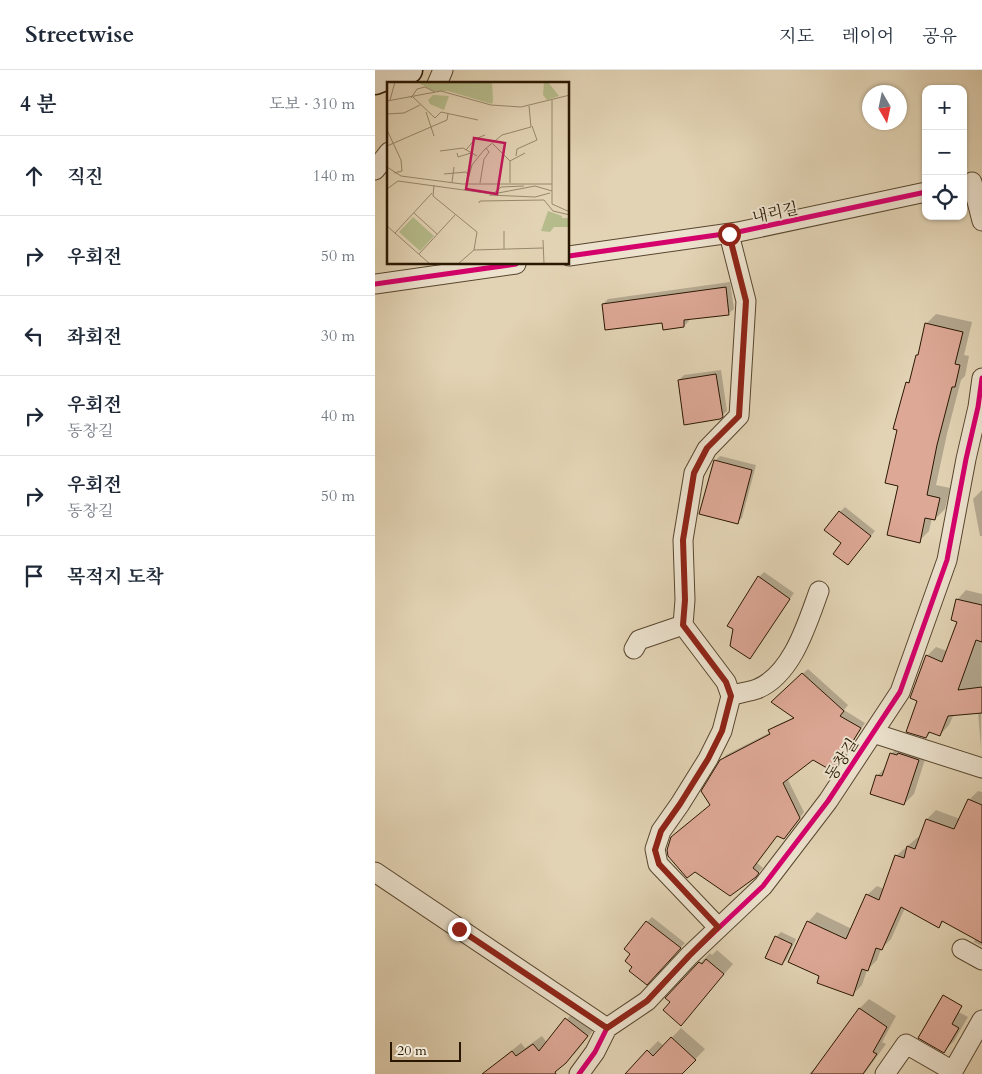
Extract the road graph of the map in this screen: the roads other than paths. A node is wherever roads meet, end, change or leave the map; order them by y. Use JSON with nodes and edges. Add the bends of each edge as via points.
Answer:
{"nodes":[{"id":1,"x":409,"y":70,"type":"edge"},
{"id":2,"x":443,"y":70,"type":"edge"},
{"id":3,"x":375,"y":80,"type":"edge"},
{"id":4,"x":438,"y":82,"type":"edge"},
{"id":5,"x":387,"y":155,"type":"edge"},
{"id":6,"x":375,"y":170,"type":"edge"},
{"id":7,"x":972,"y":182,"type":"edge"},
{"id":8,"x":922,"y":193,"type":"edge"},
{"id":9,"x":982,"y":221,"type":"edge"},
{"id":10,"x":729,"y":234,"type":"junction"},
{"id":11,"x":570,"y":256,"type":"edge"},
{"id":12,"x":509,"y":265,"type":"edge"},
{"id":13,"x":375,"y":284,"type":"edge"},
{"id":14,"x":982,"y":378,"type":"edge"},
{"id":15,"x":819,"y":591,"type":"dead end"},
{"id":16,"x":683,"y":625,"type":"junction"},
{"id":17,"x":634,"y":649,"type":"dead end"},
{"id":18,"x":731,"y":696,"type":"junction"},
{"id":19,"x":873,"y":733,"type":"junction"},
{"id":20,"x":982,"y":768,"type":"edge"},
{"id":21,"x":375,"y":872,"type":"edge"},
{"id":22,"x":718,"y":927,"type":"junction"},
{"id":23,"x":962,"y":949,"type":"dead end"},
{"id":24,"x":982,"y":960,"type":"edge"},
{"id":25,"x":982,"y":1020,"type":"edge"},
{"id":26,"x":607,"y":1028,"type":"junction"},
{"id":27,"x":579,"y":1074,"type":"edge"},
{"id":28,"x":885,"y":1074,"type":"edge"}],
"edges":[{"from":1,"to":3,"type":"main road"},
{"from":2,"to":4,"type":"street"},
{"from":5,"to":6,"type":"street"},
{"from":7,"to":9,"type":"street"},
{"from":8,"to":10,"type":"street","name":"내리길"},
{"from":10,"to":11,"type":"street","name":"내리길"},
{"from":10,"to":16,"type":"street","via":[[746,301],[739,416],[707,448],[694,473],[683,540]]},
{"from":12,"to":13,"type":"street"},
{"from":14,"to":19,"type":"street","name":"동창길","via":[[947,560],[900,692]]},
{"from":15,"to":18,"type":"street","via":[[802,638],[783,671],[759,688]]},
{"from":16,"to":17,"type":"street","via":[[639,640]]},
{"from":16,"to":18,"type":"street","via":[[726,682]]},
{"from":18,"to":22,"type":"street","via":[[722,731],[661,831],[655,850],[659,864]]},
{"from":19,"to":20,"type":"street"},
{"from":19,"to":22,"type":"street","name":"동창길","via":[[828,801],[763,886]]},
{"from":21,"to":26,"type":"street"},
{"from":22,"to":26,"type":"street","name":"동창길","via":[[647,1001]]},
{"from":23,"to":24,"type":"street"},
{"from":25,"to":28,"type":"street","via":[[953,1071],[906,1044]]},
{"from":26,"to":27,"type":"street","name":"동창길"}]}
